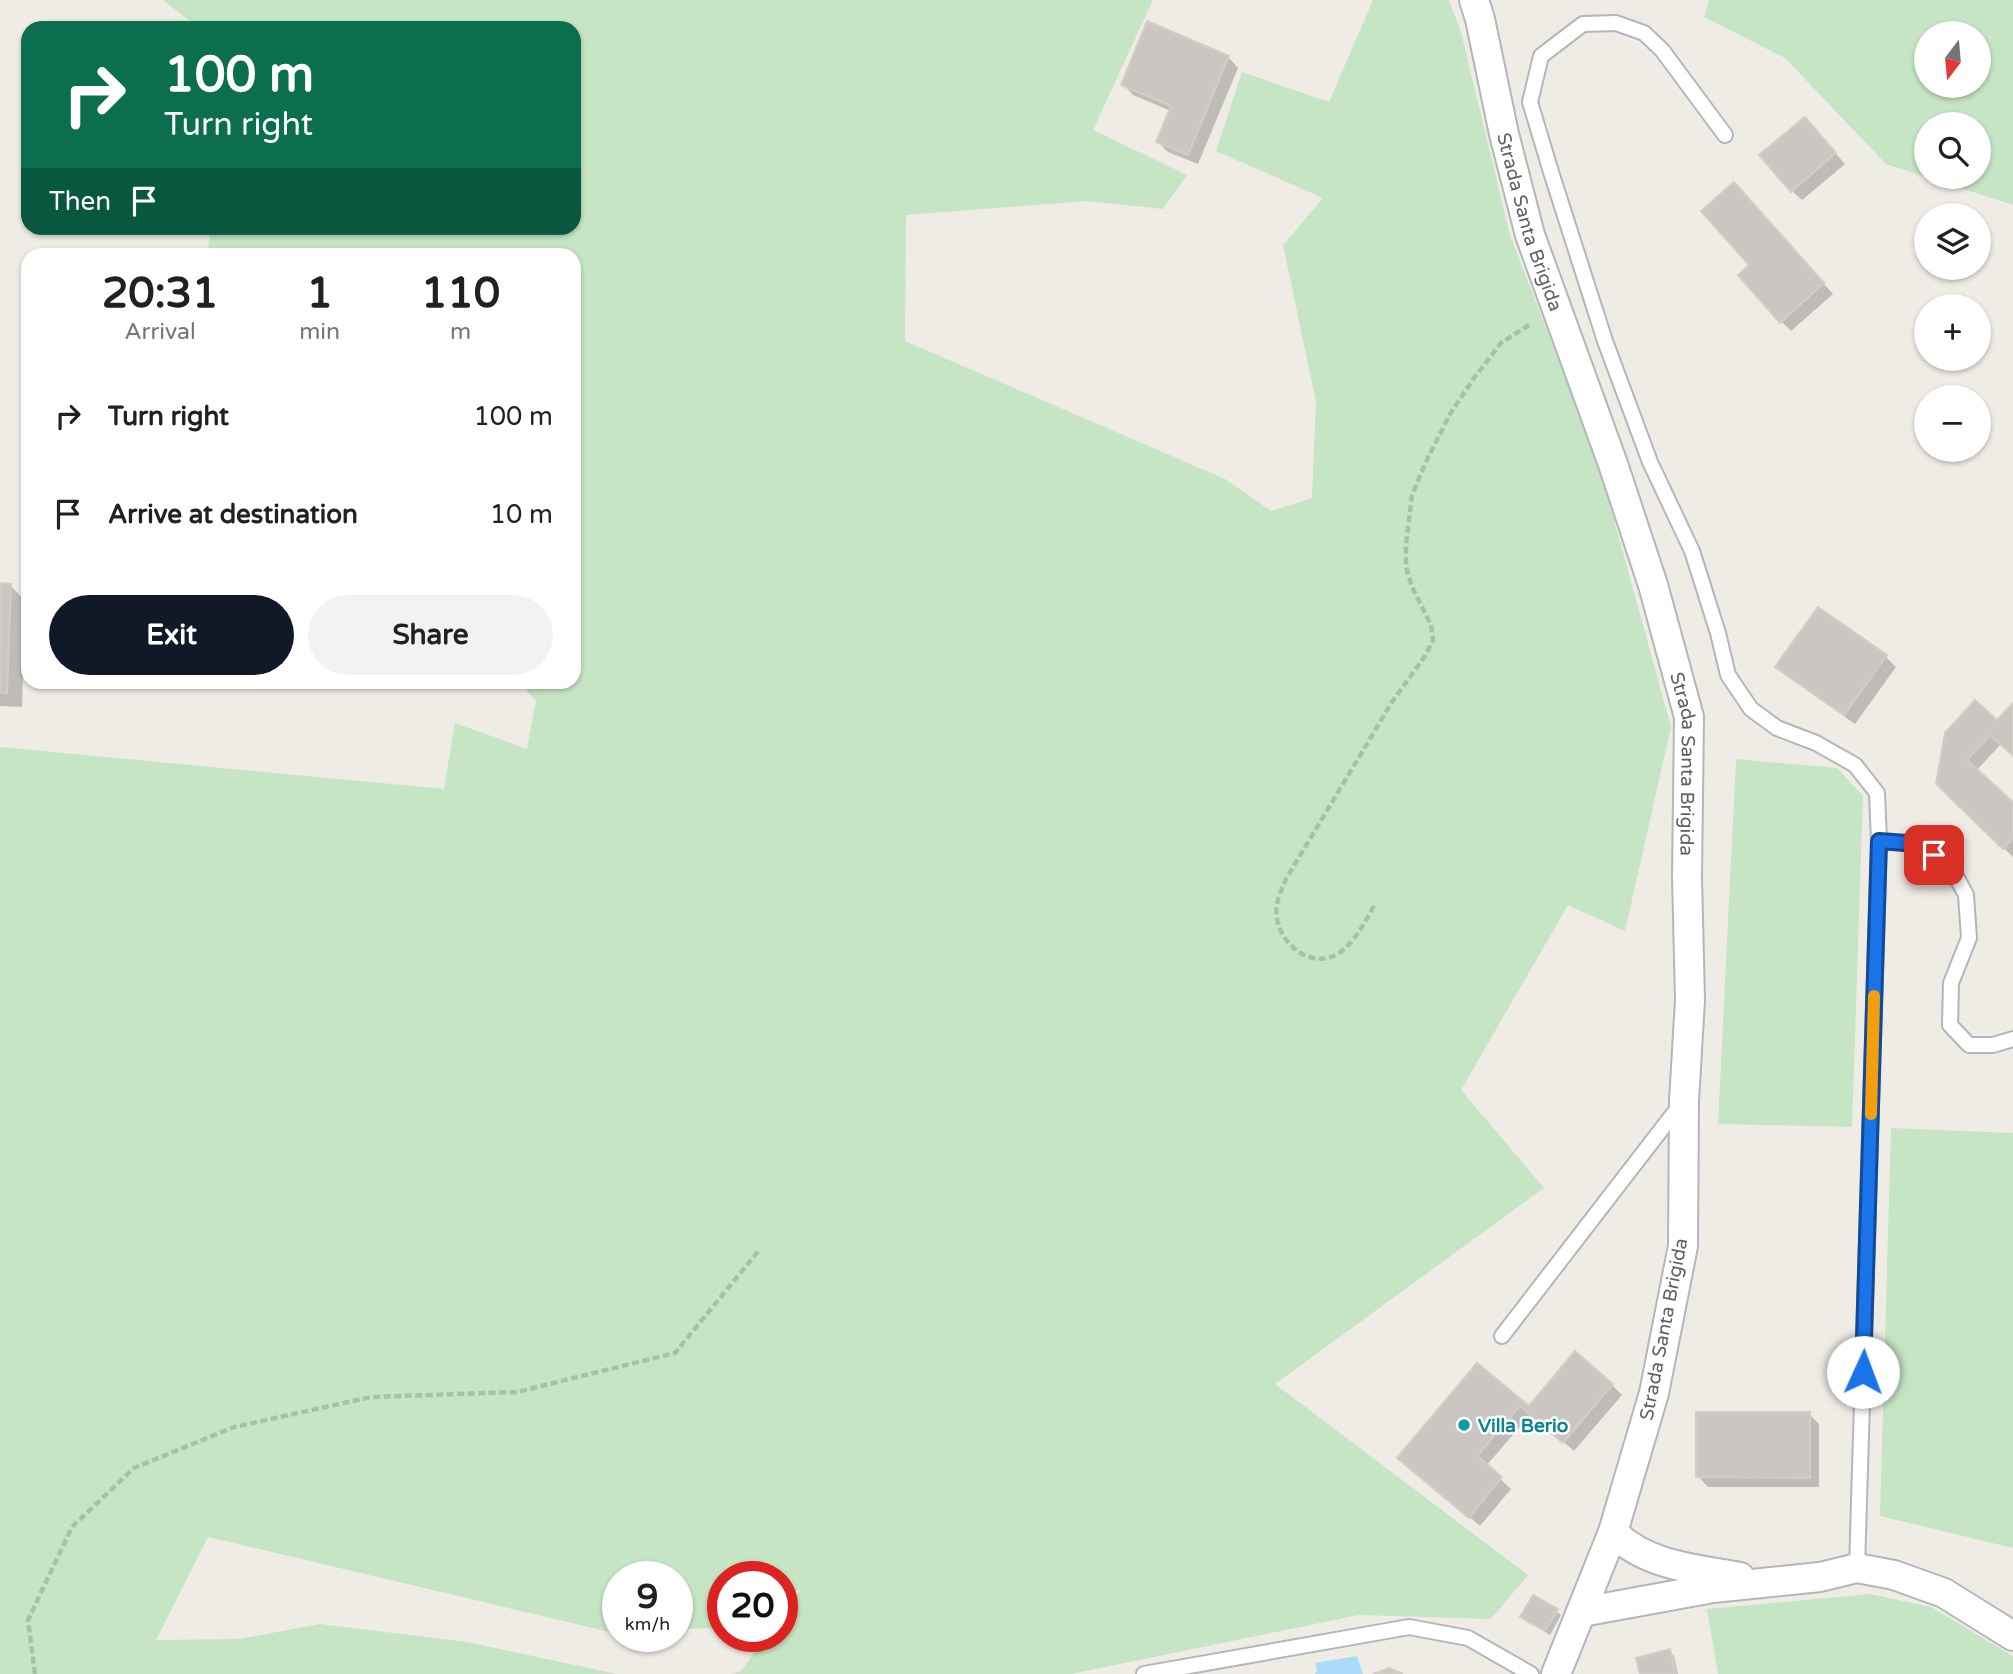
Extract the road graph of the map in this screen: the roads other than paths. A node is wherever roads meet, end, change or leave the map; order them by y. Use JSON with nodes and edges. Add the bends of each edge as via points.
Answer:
{"nodes":[{"id":1,"x":1477,"y":9,"type":"edge"},
{"id":2,"x":1725,"y":135,"type":"dead end"},
{"id":3,"x":1879,"y":841,"type":"junction"},
{"id":4,"x":2013,"y":1039,"type":"edge"},
{"id":5,"x":1684,"y":1101,"type":"junction"},
{"id":6,"x":1502,"y":1336,"type":"dead end"},
{"id":7,"x":1613,"y":1532,"type":"junction"},
{"id":8,"x":1857,"y":1568,"type":"junction"},
{"id":9,"x":1772,"y":1583,"type":"junction"},
{"id":10,"x":1582,"y":1612,"type":"junction"},
{"id":11,"x":2013,"y":1636,"type":"edge"},
{"id":12,"x":1144,"y":1674,"type":"edge"},
{"id":13,"x":1531,"y":1674,"type":"edge"},
{"id":14,"x":1556,"y":1674,"type":"edge"}],
"edges":[{"from":1,"to":5,"type":"street","name":"Strada Santa Brigida","via":[[1530,235],[1614,464],[1689,717],[1690,1000]]},
{"from":2,"to":3,"type":"lane","via":[[1662,50],[1644,33],[1616,23],[1583,24],[1541,56],[1531,102],[1551,172],[1650,462],[1692,551],[1728,675],[1751,709],[1777,728],[1855,765],[1877,793]]},
{"from":3,"to":4,"type":"lane","via":[[1919,844],[1950,865],[1966,895],[1969,938],[1951,983],[1950,1025],[1969,1045]]},
{"from":3,"to":8,"type":"lane"},
{"from":5,"to":6,"type":"lane"},
{"from":5,"to":7,"type":"street","name":"Strada Santa Brigida","via":[[1683,1245],[1654,1393]]},
{"from":7,"to":9,"type":"street","via":[[1647,1556]]},
{"from":7,"to":10,"type":"street","name":"Strada Santa Brigida"},
{"from":8,"to":9,"type":"street"},
{"from":8,"to":11,"type":"street","via":[[1944,1593]]},
{"from":9,"to":10,"type":"street","via":[[1713,1588]]},
{"from":10,"to":14,"type":"street","name":"Strada Santa Brigida"},
{"from":12,"to":13,"type":"lane","via":[[1409,1627],[1468,1638]]}]}
